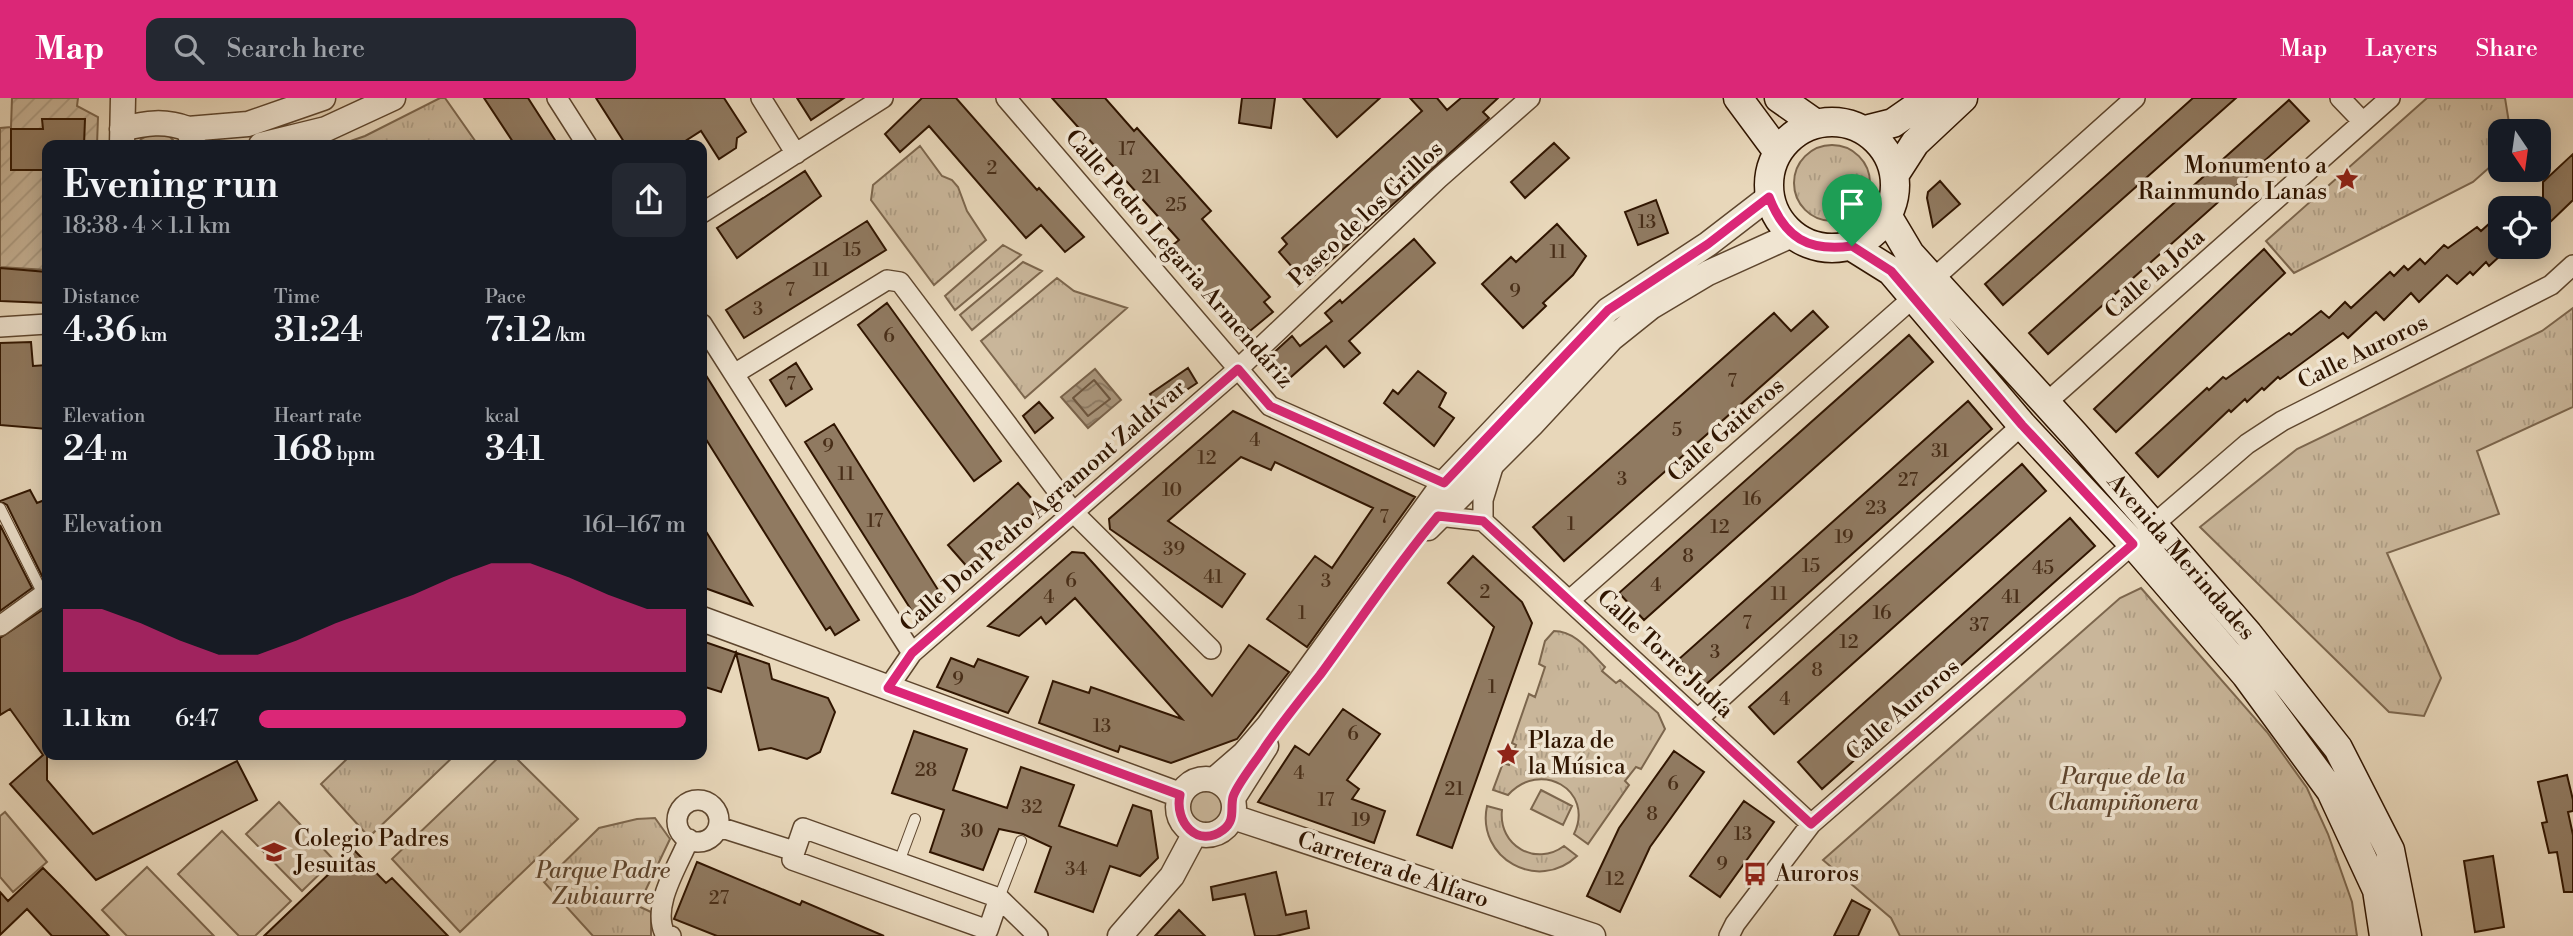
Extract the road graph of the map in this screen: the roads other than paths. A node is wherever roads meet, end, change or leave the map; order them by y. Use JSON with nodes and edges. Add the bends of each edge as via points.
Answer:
{"nodes":[{"id":1,"x":123,"y":98,"type":"edge"},
{"id":2,"x":323,"y":98,"type":"edge"},
{"id":3,"x":393,"y":98,"type":"edge"},
{"id":4,"x":557,"y":98,"type":"edge"},
{"id":5,"x":761,"y":98,"type":"edge"},
{"id":6,"x":883,"y":98,"type":"edge"},
{"id":7,"x":1006,"y":98,"type":"edge"},
{"id":8,"x":1530,"y":98,"type":"edge"},
{"id":9,"x":1738,"y":98,"type":"edge"},
{"id":10,"x":1779,"y":98,"type":"edge"},
{"id":11,"x":1929,"y":98,"type":"edge"},
{"id":12,"x":1963,"y":98,"type":"edge"},
{"id":13,"x":2135,"y":98,"type":"edge"},
{"id":14,"x":2340,"y":98,"type":"edge"},
{"id":15,"x":2390,"y":98,"type":"edge"},
{"id":16,"x":2363,"y":122,"type":"junction"},
{"id":17,"x":1816,"y":124,"type":"junction"},
{"id":18,"x":1864,"y":130,"type":"junction"},
{"id":19,"x":122,"y":137,"type":"edge"},
{"id":20,"x":191,"y":137,"type":"edge"},
{"id":21,"x":281,"y":140,"type":"edge"},
{"id":22,"x":584,"y":140,"type":"edge"},
{"id":23,"x":1778,"y":152,"type":"junction"},
{"id":24,"x":796,"y":153,"type":"junction"},
{"id":25,"x":1895,"y":174,"type":"junction"},
{"id":26,"x":1769,"y":197,"type":"junction"},
{"id":27,"x":707,"y":210,"type":"edge"},
{"id":28,"x":1888,"y":217,"type":"junction"},
{"id":29,"x":1792,"y":235,"type":"junction"},
{"id":30,"x":1852,"y":246,"type":"junction"},
{"id":31,"x":2573,"y":265,"type":"edge"},
{"id":32,"x":1923,"y":288,"type":"junction"},
{"id":33,"x":42,"y":324,"type":"edge"},
{"id":34,"x":0,"y":327,"type":"edge"},
{"id":35,"x":707,"y":332,"type":"edge"},
{"id":36,"x":1238,"y":369,"type":"junction"},
{"id":37,"x":734,"y":374,"type":"junction"},
{"id":38,"x":2046,"y":403,"type":"junction"},
{"id":39,"x":2022,"y":425,"type":"junction"},
{"id":40,"x":1496,"y":459,"type":"junction"},
{"id":41,"x":1444,"y":483,"type":"junction"},
{"id":42,"x":0,"y":508,"type":"edge"},
{"id":43,"x":1074,"y":513,"type":"junction"},
{"id":44,"x":1438,"y":516,"type":"junction"},
{"id":45,"x":1483,"y":521,"type":"junction"},
{"id":46,"x":2143,"y":535,"type":"junction"},
{"id":47,"x":42,"y":587,"type":"edge"},
{"id":48,"x":42,"y":595,"type":"edge"},
{"id":49,"x":1570,"y":599,"type":"junction"},
{"id":50,"x":707,"y":620,"type":"edge"},
{"id":51,"x":0,"y":626,"type":"edge"},
{"id":52,"x":1211,"y":649,"type":"dead end"},
{"id":53,"x":912,"y":653,"type":"junction"},
{"id":54,"x":888,"y":688,"type":"junction"},
{"id":55,"x":1699,"y":718,"type":"junction"},
{"id":56,"x":1214,"y":780,"type":"junction"},
{"id":57,"x":1180,"y":795,"type":"junction"},
{"id":58,"x":1233,"y":807,"type":"junction"},
{"id":59,"x":915,"y":819,"type":"dead end"},
{"id":60,"x":1811,"y":824,"type":"junction"},
{"id":61,"x":719,"y":827,"type":"junction"},
{"id":62,"x":1195,"y":833,"type":"junction"},
{"id":63,"x":689,"y":839,"type":"junction"},
{"id":64,"x":1021,"y":841,"type":"dead end"},
{"id":65,"x":794,"y":851,"type":"junction"},
{"id":66,"x":899,"y":862,"type":"junction"},
{"id":67,"x":999,"y":898,"type":"junction"},
{"id":68,"x":671,"y":936,"type":"edge"},
{"id":69,"x":1038,"y":936,"type":"edge"},
{"id":70,"x":1120,"y":936,"type":"edge"},
{"id":71,"x":1593,"y":936,"type":"edge"},
{"id":72,"x":1729,"y":936,"type":"edge"},
{"id":73,"x":2384,"y":936,"type":"edge"},
{"id":74,"x":2407,"y":936,"type":"edge"}],
"edges":[{"from":1,"to":19,"type":"street"},
{"from":2,"to":20,"type":"street","via":[[248,124]]},
{"from":3,"to":21,"type":"street","via":[[326,129]]},
{"from":4,"to":22,"type":"street"},
{"from":5,"to":24,"type":"street"},
{"from":6,"to":24,"type":"street"},
{"from":7,"to":36,"type":"street","name":"Calle Pedro Legaria Armendáriz"},
{"from":8,"to":36,"type":"street","name":"Paseo de los Grillos"},
{"from":9,"to":23,"type":"main road"},
{"from":10,"to":17,"type":"main road"},
{"from":11,"to":18,"type":"main road","via":[[1893,123]]},
{"from":12,"to":25,"type":"main road","via":[[1915,143]]},
{"from":13,"to":32,"type":"street","name":"Calle Gaiteros"},
{"from":14,"to":16,"type":"street"},
{"from":15,"to":16,"type":"street","name":"Calle la Jota"},
{"from":16,"to":38,"type":"street","name":"Calle la Jota"},
{"from":17,"to":18,"type":"main road","via":[[1841,122]]},
{"from":17,"to":23,"type":"main road","via":[[1794,134]]},
{"from":18,"to":25,"type":"main road","via":[[1885,149]]},
{"from":19,"to":20,"type":"street","via":[[150,123],[172,122]]},
{"from":23,"to":26,"type":"main road","via":[[1770,174]]},
{"from":24,"to":27,"type":"street"},
{"from":25,"to":28,"type":"main road"},
{"from":26,"to":29,"type":"main road","via":[[1777,218]]},
{"from":26,"to":41,"type":"street","via":[[1608,310]]},
{"from":28,"to":30,"type":"main road"},
{"from":28,"to":32,"type":"main road","name":"Avenida Merindades"},
{"from":29,"to":30,"type":"main road","via":[[1831,249]]},
{"from":29,"to":40,"type":"street","via":[[1707,273],[1651,307],[1611,339]]},
{"from":30,"to":32,"type":"main road","name":"Avenida Merindades"},
{"from":31,"to":46,"type":"street","name":"Calle Auroros","via":[[2551,285],[2282,421],[2247,444]]},
{"from":32,"to":38,"type":"main road","name":"Avenida Merindades"},
{"from":32,"to":39,"type":"main road","name":"Avenida Merindades"},
{"from":32,"to":49,"type":"street","name":"Calle Gaiteros"},
{"from":33,"to":34,"type":"street"},
{"from":35,"to":37,"type":"street"},
{"from":36,"to":41,"type":"street","name":"Calle Pedro Legaria Armendáriz","via":[[1270,406]]},
{"from":36,"to":43,"type":"street","name":"Calle Don Pedro Agramont Zaldívar"},
{"from":37,"to":43,"type":"street","via":[[887,280],[900,282]]},
{"from":37,"to":53,"type":"street"},
{"from":38,"to":46,"type":"main road","name":"Avenida Merindades"},
{"from":39,"to":46,"type":"main road","name":"Avenida Merindades"},
{"from":39,"to":55,"type":"street"},
{"from":40,"to":44,"type":"street"},
{"from":40,"to":45,"type":"street","via":[[1483,500]]},
{"from":41,"to":56,"type":"street","via":[[1269,724]]},
{"from":42,"to":47,"type":"lane"},
{"from":43,"to":52,"type":"street"},
{"from":43,"to":53,"type":"street","name":"Calle Don Pedro Agramont Zaldívar"},
{"from":44,"to":45,"type":"street"},
{"from":44,"to":58,"type":"street","via":[[1276,730]]},
{"from":45,"to":49,"type":"street","name":"Calle Torre Judía"},
{"from":46,"to":60,"type":"street","name":"Calle Auroros"},
{"from":46,"to":73,"type":"main road","name":"Avenida Merindades","via":[[2331,791],[2377,890]]},
{"from":46,"to":74,"type":"main road","name":"Avenida Merindades","via":[[2248,634],[2338,748],[2390,850]]},
{"from":48,"to":51,"type":"street"},
{"from":49,"to":55,"type":"street","name":"Calle Torre Judía"},
{"from":50,"to":54,"type":"street"},
{"from":53,"to":54,"type":"street","name":"Calle Don Pedro Agramont Zaldívar"},
{"from":54,"to":57,"type":"street"},
{"from":55,"to":60,"type":"street","name":"Calle Torre Judía"},
{"from":56,"to":57,"type":"street","via":[[1191,783]]},
{"from":56,"to":58,"type":"street"},
{"from":57,"to":62,"type":"street","via":[[1181,821]]},
{"from":58,"to":62,"type":"street","via":[[1223,831],[1206,836]]},
{"from":58,"to":71,"type":"street","name":"Carretera de Alfaro"},
{"from":59,"to":66,"type":"lane"},
{"from":60,"to":72,"type":"street","name":"Calle Auroros"},
{"from":61,"to":63,"type":"street","via":[[704,841]]},
{"from":61,"to":63,"type":"street","via":[[718,813],[710,803],[696,799],[677,818],[680,831]]},
{"from":61,"to":65,"type":"street"},
{"from":62,"to":70,"type":"street","via":[[1172,876]]},
{"from":63,"to":68,"type":"street","via":[[659,917],[665,934]]},
{"from":64,"to":67,"type":"lane"},
{"from":65,"to":66,"type":"street","via":[[803,828]]},
{"from":65,"to":67,"type":"street","via":[[792,860],[988,930]]},
{"from":66,"to":67,"type":"street"},
{"from":67,"to":69,"type":"street"}]}
